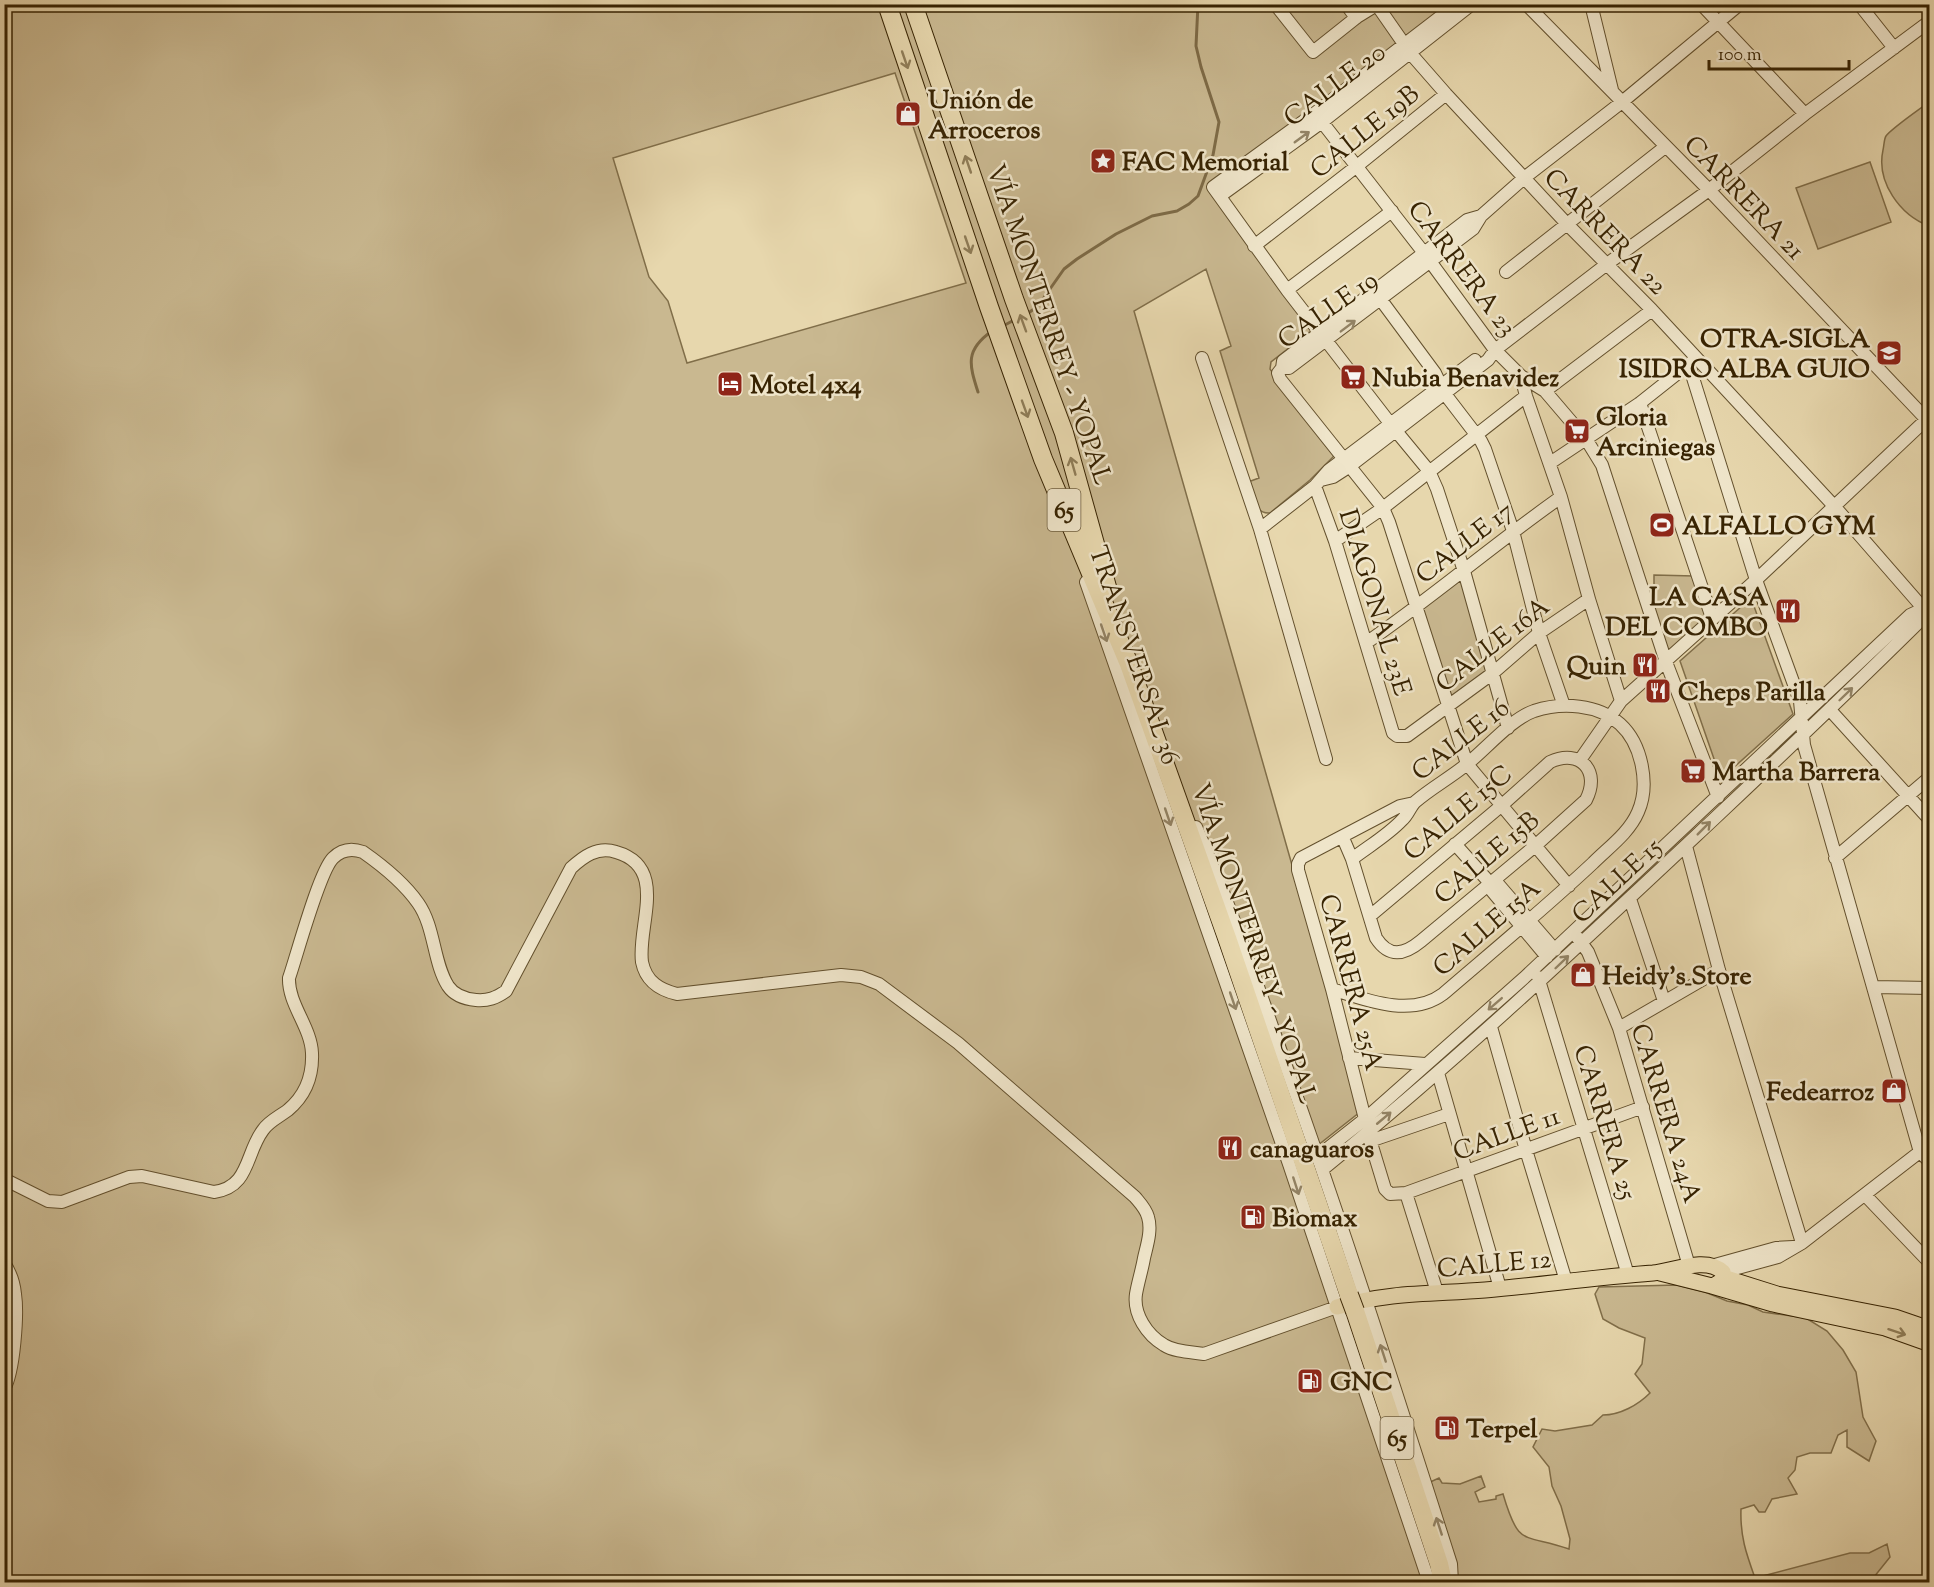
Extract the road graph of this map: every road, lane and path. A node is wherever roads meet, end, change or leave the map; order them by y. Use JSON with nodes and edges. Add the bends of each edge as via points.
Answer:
{"nodes":[{"id":1,"x":887,"y":4,"type":"edge"},
{"id":2,"x":913,"y":4,"type":"edge"},
{"id":3,"x":1275,"y":4,"type":"edge"},
{"id":4,"x":1346,"y":4,"type":"edge"},
{"id":5,"x":1378,"y":4,"type":"edge"},
{"id":6,"x":1457,"y":4,"type":"edge"},
{"id":7,"x":1473,"y":4,"type":"edge"},
{"id":8,"x":1526,"y":4,"type":"edge"},
{"id":9,"x":1591,"y":4,"type":"edge"},
{"id":10,"x":1701,"y":4,"type":"edge"},
{"id":11,"x":1740,"y":4,"type":"edge"},
{"id":12,"x":1859,"y":4,"type":"edge"},
{"id":13,"x":1356,"y":18,"type":"junction"},
{"id":14,"x":1929,"y":21,"type":"edge"},
{"id":15,"x":1718,"y":23,"type":"junction"},
{"id":16,"x":1894,"y":48,"type":"junction"},
{"id":17,"x":1408,"y":50,"type":"junction"},
{"id":18,"x":1612,"y":91,"type":"junction"},
{"id":19,"x":1446,"y":94,"type":"junction"},
{"id":20,"x":1622,"y":102,"type":"junction"},
{"id":21,"x":1805,"y":114,"type":"junction"},
{"id":22,"x":1319,"y":117,"type":"junction"},
{"id":23,"x":1665,"y":147,"type":"junction"},
{"id":24,"x":1358,"y":166,"type":"junction"},
{"id":25,"x":1524,"y":178,"type":"junction"},
{"id":26,"x":1709,"y":190,"type":"junction"},
{"id":27,"x":1392,"y":211,"type":"junction"},
{"id":28,"x":1567,"y":224,"type":"junction"},
{"id":29,"x":1254,"y":246,"type":"junction"},
{"id":30,"x":1427,"y":257,"type":"junction"},
{"id":31,"x":1607,"y":264,"type":"junction"},
{"id":32,"x":1506,"y":272,"type":"dead end"},
{"id":33,"x":1287,"y":290,"type":"junction"},
{"id":34,"x":1381,"y":300,"type":"junction"},
{"id":35,"x":1652,"y":310,"type":"junction"},
{"id":36,"x":1323,"y":336,"type":"junction"},
{"id":37,"x":1495,"y":350,"type":"junction"},
{"id":38,"x":1202,"y":358,"type":"dead end"},
{"id":39,"x":1693,"y":362,"type":"junction"},
{"id":40,"x":1521,"y":376,"type":"junction"},
{"id":41,"x":1443,"y":390,"type":"junction"},
{"id":42,"x":1545,"y":391,"type":"junction"},
{"id":43,"x":1526,"y":396,"type":"junction"},
{"id":44,"x":1640,"y":402,"type":"junction"},
{"id":45,"x":1928,"y":419,"type":"edge"},
{"id":46,"x":1393,"y":428,"type":"junction"},
{"id":47,"x":1476,"y":435,"type":"junction"},
{"id":48,"x":1586,"y":439,"type":"junction"},
{"id":49,"x":1043,"y":459,"type":"junction"},
{"id":50,"x":1347,"y":462,"type":"junction"},
{"id":51,"x":1550,"y":463,"type":"junction"},
{"id":52,"x":1429,"y":471,"type":"junction"},
{"id":53,"x":1318,"y":483,"type":"junction"},
{"id":54,"x":1561,"y":497,"type":"junction"},
{"id":55,"x":1835,"y":507,"type":"junction"},
{"id":56,"x":1383,"y":508,"type":"junction"},
{"id":57,"x":1260,"y":529,"type":"junction"},
{"id":58,"x":1513,"y":531,"type":"junction"},
{"id":59,"x":1335,"y":541,"type":"junction"},
{"id":60,"x":1464,"y":571,"type":"junction"},
{"id":61,"x":1756,"y":580,"type":"junction"},
{"id":62,"x":1589,"y":599,"type":"junction"},
{"id":63,"x":1417,"y":608,"type":"junction"},
{"id":64,"x":1927,"y":609,"type":"edge"},
{"id":65,"x":1712,"y":618,"type":"junction"},
{"id":66,"x":1539,"y":633,"type":"junction"},
{"id":67,"x":1366,"y":643,"type":"junction"},
{"id":68,"x":1666,"y":662,"type":"junction"},
{"id":69,"x":1129,"y":664,"type":"junction"},
{"id":70,"x":1493,"y":673,"type":"junction"},
{"id":71,"x":1621,"y":701,"type":"junction"},
{"id":72,"x":1564,"y":706,"type":"junction"},
{"id":73,"x":1447,"y":707,"type":"junction"},
{"id":74,"x":1830,"y":710,"type":"junction"},
{"id":75,"x":1610,"y":716,"type":"junction"},
{"id":76,"x":1802,"y":719,"type":"junction"},
{"id":77,"x":1508,"y":728,"type":"junction"},
{"id":78,"x":1393,"y":733,"type":"joint"},
{"id":79,"x":1803,"y":737,"type":"junction"},
{"id":80,"x":1157,"y":741,"type":"junction"},
{"id":81,"x":1326,"y":759,"type":"dead end"},
{"id":82,"x":1580,"y":760,"type":"junction"},
{"id":83,"x":1467,"y":764,"type":"junction"},
{"id":84,"x":1929,"y":777,"type":"edge"},
{"id":85,"x":1718,"y":797,"type":"junction"},
{"id":86,"x":1908,"y":797,"type":"junction"},
{"id":87,"x":1414,"y":803,"type":"junction"},
{"id":88,"x":1501,"y":806,"type":"junction"},
{"id":89,"x":1929,"y":820,"type":"edge"},
{"id":90,"x":1343,"y":838,"type":"junction"},
{"id":91,"x":1455,"y":844,"type":"junction"},
{"id":92,"x":1535,"y":846,"type":"junction"},
{"id":93,"x":1686,"y":846,"type":"junction"},
{"id":94,"x":1835,"y":858,"type":"junction"},
{"id":95,"x":1352,"y":859,"type":"junction"},
{"id":96,"x":1490,"y":883,"type":"junction"},
{"id":97,"x":1569,"y":886,"type":"junction"},
{"id":98,"x":1630,"y":898,"type":"junction"},
{"id":99,"x":1370,"y":916,"type":"junction"},
{"id":100,"x":1525,"y":923,"type":"junction"},
{"id":101,"x":1573,"y":933,"type":"junction"},
{"id":102,"x":1582,"y":942,"type":"junction"},
{"id":103,"x":1551,"y":953,"type":"junction"},
{"id":104,"x":1533,"y":970,"type":"junction"},
{"id":105,"x":1719,"y":970,"type":"junction"},
{"id":106,"x":1541,"y":982,"type":"junction"},
{"id":107,"x":1874,"y":987,"type":"junction"},
{"id":108,"x":1929,"y":988,"type":"edge"},
{"id":109,"x":1332,"y":989,"type":"junction"},
{"id":110,"x":1664,"y":1001,"type":"junction"},
{"id":111,"x":1491,"y":1027,"type":"junction"},
{"id":112,"x":1619,"y":1028,"type":"junction"},
{"id":113,"x":1443,"y":1049,"type":"junction"},
{"id":114,"x":1349,"y":1058,"type":"junction"},
{"id":115,"x":1451,"y":1062,"type":"junction"},
{"id":116,"x":1425,"y":1064,"type":"junction"},
{"id":117,"x":1438,"y":1073,"type":"junction"},
{"id":118,"x":1643,"y":1107,"type":"junction"},
{"id":119,"x":1449,"y":1114,"type":"junction"},
{"id":120,"x":1365,"y":1119,"type":"junction"},
{"id":121,"x":1584,"y":1129,"type":"junction"},
{"id":122,"x":1369,"y":1137,"type":"junction"},
{"id":123,"x":1925,"y":1148,"type":"edge"},
{"id":124,"x":1526,"y":1150,"type":"junction"},
{"id":125,"x":1318,"y":1156,"type":"junction"},
{"id":126,"x":1929,"y":1162,"type":"edge"},
{"id":127,"x":1323,"y":1169,"type":"junction"},
{"id":128,"x":1466,"y":1172,"type":"junction"},
{"id":129,"x":4,"y":1179,"type":"edge"},
{"id":130,"x":1406,"y":1192,"type":"junction"},
{"id":131,"x":1865,"y":1194,"type":"junction"},
{"id":132,"x":1798,"y":1245,"type":"junction"},
{"id":133,"x":4,"y":1263,"type":"edge"},
{"id":134,"x":1929,"y":1263,"type":"edge"},
{"id":135,"x":1689,"y":1266,"type":"junction"},
{"id":136,"x":1657,"y":1272,"type":"junction"},
{"id":137,"x":1628,"y":1275,"type":"junction"},
{"id":138,"x":1717,"y":1275,"type":"junction"},
{"id":139,"x":1566,"y":1281,"type":"junction"},
{"id":140,"x":1500,"y":1288,"type":"junction"},
{"id":141,"x":1437,"y":1292,"type":"junction"},
{"id":142,"x":1352,"y":1303,"type":"junction"},
{"id":143,"x":1929,"y":1329,"type":"edge"},
{"id":144,"x":1929,"y":1344,"type":"edge"},
{"id":145,"x":4,"y":1389,"type":"edge"},
{"id":146,"x":1429,"y":1582,"type":"edge"},
{"id":147,"x":1443,"y":1582,"type":"edge"},
{"id":148,"x":1452,"y":1582,"type":"edge"}],
"edges":[{"from":1,"to":49,"type":"highway","name":"VÍA MONTERREY - YOPAL","number":"65","one_way":true},
{"from":69,"to":2,"type":"highway","name":"VÍA MONTERREY - YOPAL","number":"65","one_way":true,"via":[[1064,433]]},
{"from":3,"to":13,"type":"street","via":[[1313,52]]},
{"from":4,"to":13,"type":"street"},
{"from":5,"to":13,"type":"street"},
{"from":5,"to":17,"type":"street","name":"CARRERA 22"},
{"from":6,"to":17,"type":"street"},
{"from":7,"to":17,"type":"street","name":"CALLE 20"},
{"from":8,"to":18,"type":"street","name":"CARRERA 21"},
{"from":9,"to":18,"type":"street"},
{"from":10,"to":15,"type":"street"},
{"from":11,"to":15,"type":"street","name":"CALLE 19"},
{"from":12,"to":16,"type":"street"},
{"from":14,"to":16,"type":"street"},
{"from":15,"to":20,"type":"street","name":"CALLE 19"},
{"from":15,"to":21,"type":"street"},
{"from":16,"to":21,"type":"street"},
{"from":17,"to":19,"type":"street","name":"CARRERA 22"},
{"from":17,"to":22,"type":"street","name":"CALLE 20"},
{"from":18,"to":20,"type":"street","name":"CARRERA 21"},
{"from":19,"to":24,"type":"street","name":"CALLE 19B"},
{"from":19,"to":25,"type":"street","name":"CARRERA 22"},
{"from":20,"to":23,"type":"street","name":"CARRERA 21"},
{"from":20,"to":25,"type":"street","name":"CALLE 19"},
{"from":21,"to":26,"type":"street"},
{"from":22,"to":24,"type":"street","name":"CARRERA 23"},
{"from":22,"to":29,"type":"street","name":"CALLE 20","via":[[1217,191]]},
{"from":23,"to":26,"type":"street","name":"CARRERA 21"},
{"from":23,"to":28,"type":"street"},
{"from":24,"to":27,"type":"street","name":"CARRERA 23"},
{"from":24,"to":29,"type":"street","name":"CALLE 19B"},
{"from":25,"to":28,"type":"street","name":"CARRERA 22"},
{"from":25,"to":30,"type":"street","name":"CALLE 19","via":[[1481,216],[1473,229]]},
{"from":26,"to":31,"type":"street"},
{"from":26,"to":45,"type":"street","name":"CARRERA 21"},
{"from":27,"to":30,"type":"street","name":"CARRERA 23"},
{"from":27,"to":33,"type":"street"},
{"from":28,"to":31,"type":"street","name":"CARRERA 22"},
{"from":28,"to":32,"type":"street"},
{"from":29,"to":33,"type":"street"},
{"from":30,"to":34,"type":"street","name":"CALLE 19"},
{"from":30,"to":36,"type":"street","name":"CALLE 19"},
{"from":30,"to":37,"type":"street","name":"CARRERA 23"},
{"from":31,"to":35,"type":"street","name":"CARRERA 22"},
{"from":31,"to":37,"type":"street"},
{"from":33,"to":36,"type":"street"},
{"from":36,"to":34,"type":"street","name":"CALLE 19","one_way":true},
{"from":34,"to":41,"type":"street","via":[[1435,373]]},
{"from":35,"to":39,"type":"street","name":"CARRERA 22"},
{"from":35,"to":42,"type":"street"},
{"from":36,"to":46,"type":"street"},
{"from":36,"to":50,"type":"street","name":"CALLE 19","via":[[1289,368],[1278,373]]},
{"from":37,"to":40,"type":"street","name":"CARRERA 23"},
{"from":37,"to":41,"type":"street","via":[[1484,354]]},
{"from":38,"to":57,"type":"street"},
{"from":39,"to":44,"type":"street"},
{"from":39,"to":55,"type":"street","name":"CARRERA 22"},
{"from":39,"to":61,"type":"street"},
{"from":40,"to":42,"type":"street","name":"CARRERA 23"},
{"from":40,"to":43,"type":"street"},
{"from":41,"to":46,"type":"street"},
{"from":41,"to":47,"type":"street"},
{"from":42,"to":48,"type":"street","name":"CARRERA 23"},
{"from":43,"to":47,"type":"street"},
{"from":43,"to":51,"type":"street"},
{"from":44,"to":48,"type":"street"},
{"from":44,"to":65,"type":"street"},
{"from":45,"to":55,"type":"street"},
{"from":46,"to":50,"type":"street"},
{"from":46,"to":52,"type":"street"},
{"from":47,"to":52,"type":"street"},
{"from":47,"to":58,"type":"street","via":[[1485,449]]},
{"from":48,"to":51,"type":"street"},
{"from":48,"to":68,"type":"street","name":"CARRERA 23","via":[[1602,465]]},
{"from":49,"to":69,"type":"highway","name":"VÍA MONTERREY - YOPAL","number":"65"},
{"from":49,"to":142,"type":"street","name":"TRANSVERSAL 36","number":"65","one_way":true,"via":[[1222,971]]},
{"from":50,"to":53,"type":"street","via":[[1329,470]]},
{"from":50,"to":56,"type":"street"},
{"from":51,"to":54,"type":"street"},
{"from":52,"to":56,"type":"street"},
{"from":52,"to":60,"type":"street"},
{"from":53,"to":57,"type":"street"},
{"from":53,"to":59,"type":"street","name":"DIAGONAL 23E"},
{"from":54,"to":58,"type":"street","name":"CALLE 17"},
{"from":54,"to":62,"type":"street"},
{"from":55,"to":61,"type":"street"},
{"from":55,"to":64,"type":"street","name":"CARRERA 22"},
{"from":56,"to":59,"type":"street"},
{"from":56,"to":63,"type":"street"},
{"from":57,"to":81,"type":"street"},
{"from":58,"to":60,"type":"street","name":"CALLE 17"},
{"from":58,"to":66,"type":"street"},
{"from":59,"to":67,"type":"street","name":"DIAGONAL 23E"},
{"from":60,"to":63,"type":"street","name":"CALLE 17"},
{"from":60,"to":70,"type":"street"},
{"from":61,"to":65,"type":"street"},
{"from":61,"to":76,"type":"street","via":[[1800,701]]},
{"from":62,"to":66,"type":"street","name":"CALLE 16A"},
{"from":62,"to":71,"type":"street"},
{"from":63,"to":67,"type":"street","name":"CALLE 17"},
{"from":63,"to":73,"type":"street"},
{"from":74,"to":64,"type":"street","name":"CALLE 15","one_way":true,"via":[[1917,624]]},
{"from":64,"to":76,"type":"street","name":"CALLE 15","via":[[1910,615]]},
{"from":65,"to":68,"type":"street"},
{"from":66,"to":70,"type":"street","name":"CALLE 16A"},
{"from":66,"to":72,"type":"street"},
{"from":67,"to":78,"type":"street","name":"DIAGONAL 23E"},
{"from":68,"to":71,"type":"street"},
{"from":68,"to":85,"type":"street","name":"CARRERA 23"},
{"from":69,"to":80,"type":"highway","name":"VÍA MONTERREY - YOPAL","number":"65"},
{"from":70,"to":73,"type":"street","name":"CALLE 16A"},
{"from":70,"to":77,"type":"street"},
{"from":71,"to":75,"type":"street"},
{"from":72,"to":75,"type":"street","name":"CALLE 16","via":[[1593,709]]},
{"from":72,"to":77,"type":"street","name":"CALLE 16","via":[[1533,711]]},
{"from":73,"to":78,"type":"street","name":"CALLE 16A","via":[[1407,736],[1402,738]]},
{"from":73,"to":83,"type":"street"},
{"from":74,"to":79,"type":"street","name":"CALLE 15"},
{"from":74,"to":86,"type":"street"},
{"from":75,"to":82,"type":"street"},
{"from":75,"to":97,"type":"street","name":"CALLE 15A","via":[[1634,741],[1644,789],[1638,812],[1626,831]]},
{"from":76,"to":79,"type":"street"},
{"from":76,"to":85,"type":"street","name":"CALLE 15"},
{"from":77,"to":83,"type":"street","name":"CALLE 16"},
{"from":93,"to":79,"type":"street","name":"CALLE 15","one_way":true},
{"from":79,"to":94,"type":"street"},
{"from":80,"to":125,"type":"street","name":"TRANSVERSAL 36","number":"65","via":[[1218,876]]},
{"from":80,"to":142,"type":"highway","name":"VÍA MONTERREY - YOPAL","number":"65"},
{"from":82,"to":88,"type":"street","name":"CALLE 15C","via":[[1570,757],[1550,762]]},
{"from":82,"to":92,"type":"street","name":"CALLE 15B","via":[[1591,780],[1586,800]]},
{"from":83,"to":87,"type":"street","name":"CALLE 16"},
{"from":83,"to":88,"type":"street"},
{"from":84,"to":86,"type":"street"},
{"from":85,"to":101,"type":"street","name":"CALLE 15"},
{"from":86,"to":89,"type":"street"},
{"from":86,"to":94,"type":"street"},
{"from":87,"to":90,"type":"street","via":[[1400,806]]},
{"from":87,"to":95,"type":"street","name":"CALLE 16","via":[[1402,820]]},
{"from":88,"to":91,"type":"street","name":"CALLE 15C"},
{"from":88,"to":92,"type":"street"},
{"from":90,"to":95,"type":"street"},
{"from":90,"to":109,"type":"street","name":"CARRERA 25A","via":[[1301,858],[1298,864]]},
{"from":91,"to":96,"type":"street"},
{"from":91,"to":99,"type":"street","name":"CALLE 15C"},
{"from":92,"to":96,"type":"street","name":"CALLE 15B"},
{"from":92,"to":97,"type":"street"},
{"from":93,"to":98,"type":"street","name":"CALLE 15"},
{"from":93,"to":105,"type":"street"},
{"from":94,"to":107,"type":"street"},
{"from":95,"to":99,"type":"street"},
{"from":96,"to":99,"type":"street","name":"CALLE 15B","via":[[1411,950],[1392,952],[1382,948]]},
{"from":96,"to":100,"type":"street","via":[[1492,891]]},
{"from":97,"to":100,"type":"street","name":"CALLE 15A"},
{"from":98,"to":102,"type":"street","name":"CALLE 15"},
{"from":98,"to":110,"type":"street"},
{"from":100,"to":103,"type":"street"},
{"from":100,"to":109,"type":"street","name":"CALLE 15A","via":[[1443,994],[1423,1005],[1381,1003]]},
{"from":101,"to":102,"type":"street","name":"CARRERA 24A"},
{"from":101,"to":103,"type":"street","name":"CALLE 15"},
{"from":106,"to":102,"type":"street","name":"CALLE 15","one_way":true},
{"from":102,"to":112,"type":"street","name":"CARRERA 24A"},
{"from":103,"to":104,"type":"street","name":"CALLE 15"},
{"from":104,"to":106,"type":"street","name":"CARRERA 25"},
{"from":104,"to":113,"type":"street","name":"CALLE 15","one_way":true},
{"from":105,"to":110,"type":"street"},
{"from":105,"to":132,"type":"street"},
{"from":106,"to":111,"type":"street","name":"CALLE 15"},
{"from":106,"to":121,"type":"street","name":"CARRERA 25"},
{"from":107,"to":108,"type":"street"},
{"from":107,"to":123,"type":"street"},
{"from":109,"to":114,"type":"street","name":"CARRERA 25A"},
{"from":110,"to":112,"type":"street"},
{"from":111,"to":115,"type":"street","name":"CALLE 15"},
{"from":111,"to":124,"type":"street"},
{"from":112,"to":118,"type":"street","name":"CARRERA 24A"},
{"from":113,"to":115,"type":"street"},
{"from":113,"to":116,"type":"street","name":"CALLE 15"},
{"from":114,"to":116,"type":"street"},
{"from":114,"to":120,"type":"street","name":"CARRERA 25A"},
{"from":115,"to":117,"type":"street","name":"CALLE 15"},
{"from":116,"to":120,"type":"street","name":"CALLE 15"},
{"from":117,"to":119,"type":"street"},
{"from":122,"to":117,"type":"street","name":"CALLE 15","one_way":true},
{"from":118,"to":121,"type":"street","name":"CALLE 11"},
{"from":118,"to":135,"type":"street","name":"CARRERA 24A"},
{"from":119,"to":122,"type":"street"},
{"from":119,"to":128,"type":"street"},
{"from":120,"to":125,"type":"street","name":"CALLE 15"},
{"from":121,"to":124,"type":"street","name":"CALLE 11"},
{"from":121,"to":137,"type":"street","name":"CARRERA 25"},
{"from":122,"to":127,"type":"street","name":"CALLE 15"},
{"from":122,"to":130,"type":"street","name":"CALLE 11","via":[[1385,1189],[1390,1194]]},
{"from":123,"to":126,"type":"street"},
{"from":123,"to":131,"type":"street"},
{"from":124,"to":128,"type":"street","name":"CALLE 11"},
{"from":124,"to":139,"type":"street"},
{"from":125,"to":127,"type":"street","name":"TRANSVERSAL 36","number":"65"},
{"from":127,"to":142,"type":"street","name":"TRANSVERSAL 36","number":"65"},
{"from":128,"to":130,"type":"street","name":"CALLE 11"},
{"from":128,"to":140,"type":"street"},
{"from":129,"to":142,"type":"street","via":[[48,1201],[62,1202],[129,1177],[142,1176],[214,1192],[234,1185],[260,1133],[301,1098],[308,1085],[310,1041],[289,978],[326,868],[339,853],[363,852],[405,888],[427,920],[448,986],[460,997],[480,1000],[498,997],[506,991],[571,868],[585,855],[613,850],[629,856],[644,876],[647,889],[642,962],[649,979],[661,990],[677,994],[841,975],[879,984],[958,1043],[1135,1197],[1148,1215],[1149,1227],[1136,1296],[1137,1311],[1143,1325],[1165,1346],[1204,1354]]},
{"from":130,"to":141,"type":"street"},
{"from":131,"to":132,"type":"street"},
{"from":131,"to":134,"type":"street"},
{"from":132,"to":138,"type":"street","via":[[1778,1257]]},
{"from":133,"to":145,"type":"street","via":[[15,1294],[16,1315],[11,1370]]},
{"from":135,"to":136,"type":"main road","name":"CALLE 12"},
{"from":135,"to":138,"type":"main road","name":"CALLE 12"},
{"from":136,"to":137,"type":"main road","name":"CALLE 12"},
{"from":136,"to":138,"type":"main road"},
{"from":137,"to":139,"type":"main road","name":"CALLE 12"},
{"from":138,"to":143,"type":"main road","via":[[1777,1294],[1895,1317]]},
{"from":138,"to":144,"type":"main road","one_way":true,"via":[[1773,1304],[1885,1328]]},
{"from":139,"to":140,"type":"main road","name":"CALLE 12"},
{"from":140,"to":141,"type":"main road","name":"CALLE 12"},
{"from":141,"to":142,"type":"main road","name":"CALLE 12"},
{"from":142,"to":146,"type":"street","name":"TRANSVERSAL 36","number":"65"},
{"from":142,"to":147,"type":"highway","name":"VÍA MONTERREY - YOPAL","number":"65"},
{"from":148,"to":142,"type":"street","name":"TRANSVERSAL 36","number":"65","one_way":true,"via":[[1451,1564]]}]}
